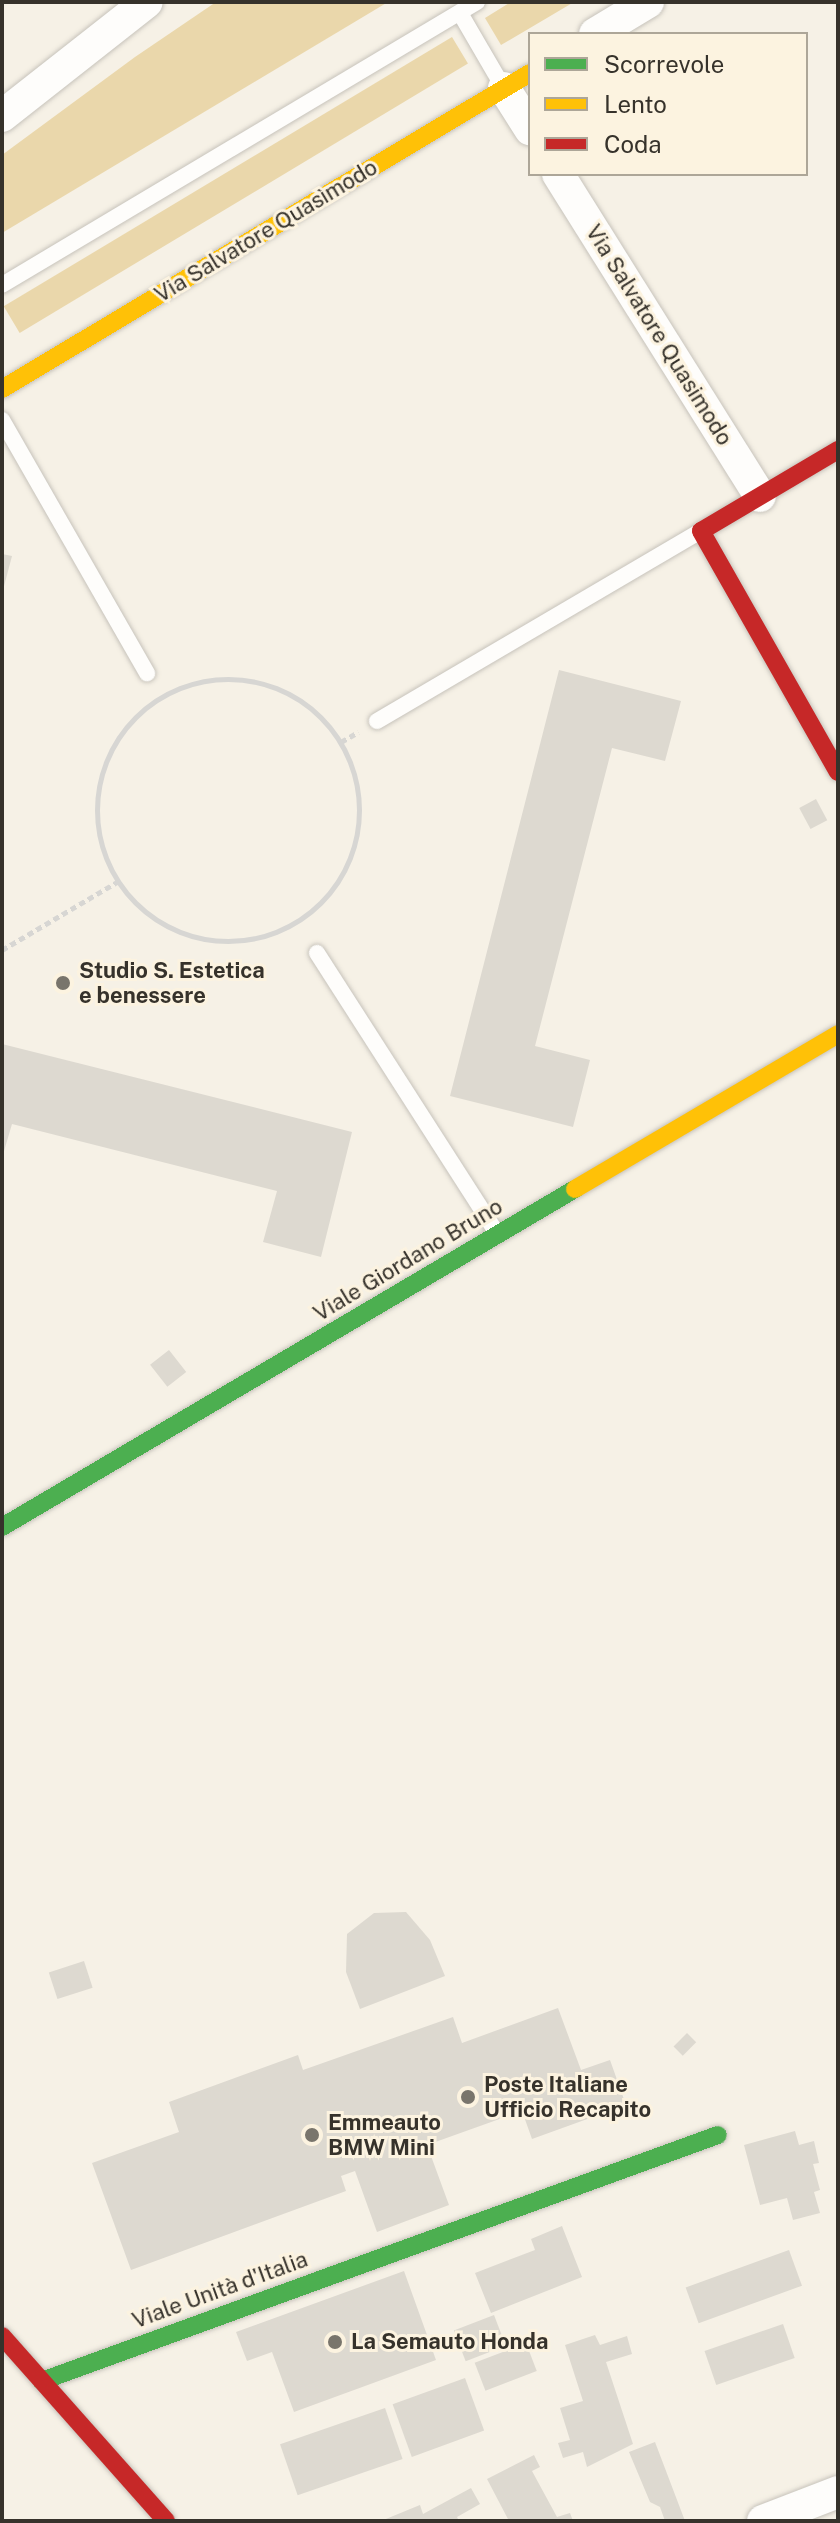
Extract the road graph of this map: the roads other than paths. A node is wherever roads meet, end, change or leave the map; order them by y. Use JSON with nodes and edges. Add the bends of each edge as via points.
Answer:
{"nodes":[{"id":1,"x":147,"y":2,"type":"edge"},
{"id":2,"x":477,"y":2,"type":"edge"},
{"id":3,"x":648,"y":2,"type":"edge"},
{"id":4,"x":460,"y":13,"type":"junction"},
{"id":5,"x":598,"y":32,"type":"edge"},
{"id":6,"x":517,"y":80,"type":"edge"},
{"id":7,"x":2,"y":116,"type":"edge"},
{"id":8,"x":528,"y":121,"type":"edge"},
{"id":9,"x":559,"y":176,"type":"edge"},
{"id":10,"x":2,"y":285,"type":"edge"},
{"id":11,"x":2,"y":389,"type":"edge"},
{"id":12,"x":2,"y":420,"type":"edge"},
{"id":13,"x":838,"y":450,"type":"edge"},
{"id":14,"x":760,"y":496,"type":"junction"},
{"id":15,"x":701,"y":531,"type":"junction"},
{"id":16,"x":147,"y":673,"type":"dead end"},
{"id":17,"x":377,"y":721,"type":"dead end"},
{"id":18,"x":838,"y":772,"type":"edge"},
{"id":19,"x":317,"y":953,"type":"dead end"},
{"id":20,"x":838,"y":1034,"type":"edge"},
{"id":21,"x":498,"y":1235,"type":"junction"},
{"id":22,"x":2,"y":1527,"type":"edge"},
{"id":23,"x":718,"y":2135,"type":"dead end"},
{"id":24,"x":2,"y":2336,"type":"edge"},
{"id":25,"x":42,"y":2381,"type":"junction"},
{"id":26,"x":838,"y":2492,"type":"edge"},
{"id":27,"x":166,"y":2521,"type":"edge"},
{"id":28,"x":763,"y":2521,"type":"edge"}],
"edges":[{"from":1,"to":7,"type":"street"},
{"from":2,"to":4,"type":"lane"},
{"from":3,"to":5,"type":"street"},
{"from":4,"to":6,"type":"lane"},
{"from":4,"to":10,"type":"lane"},
{"from":6,"to":8,"type":"street"},
{"from":6,"to":11,"type":"street","name":"Via Salvatore Quasìmodo"},
{"from":9,"to":14,"type":"street","name":"Via Salvatore Quasimodo"},
{"from":12,"to":16,"type":"lane"},
{"from":13,"to":14,"type":"street"},
{"from":14,"to":15,"type":"street"},
{"from":15,"to":17,"type":"lane"},
{"from":15,"to":18,"type":"street"},
{"from":19,"to":21,"type":"lane"},
{"from":20,"to":21,"type":"street","name":"Viale Giordano Bruno"},
{"from":21,"to":22,"type":"street","name":"Viale Giordano Bruno"},
{"from":23,"to":25,"type":"street","name":"Viale Unità d'Italia"},
{"from":24,"to":25,"type":"street"},
{"from":25,"to":27,"type":"street"},
{"from":26,"to":28,"type":"street"}]}
